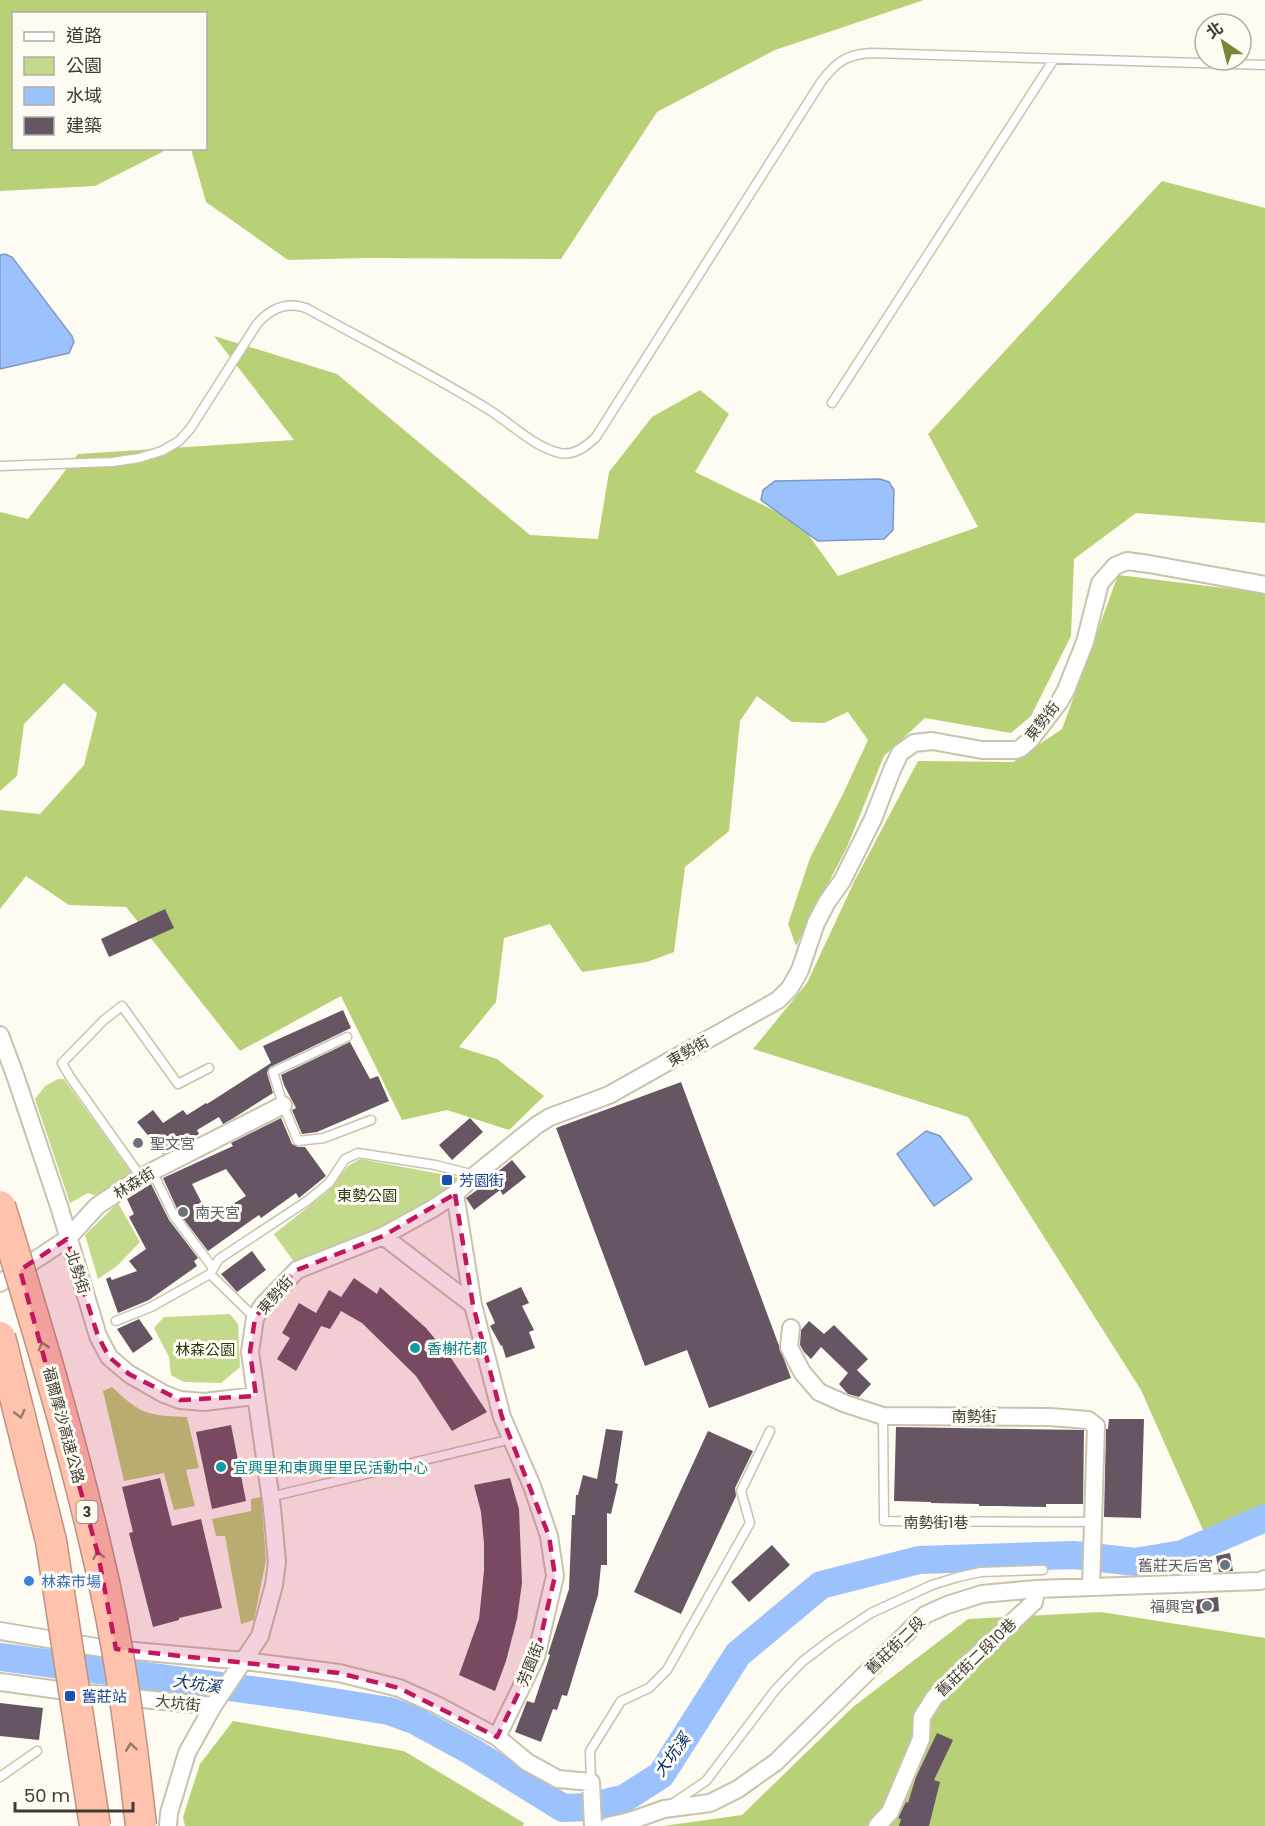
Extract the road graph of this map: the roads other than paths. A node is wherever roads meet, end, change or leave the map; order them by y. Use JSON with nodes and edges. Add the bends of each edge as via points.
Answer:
{"nodes":[{"id":1,"x":1054,"y":59,"type":"junction"},
{"id":2,"x":1265,"y":65,"type":"edge"},
{"id":3,"x":832,"y":403,"type":"dead end"},
{"id":4,"x":0,"y":466,"type":"edge"},
{"id":5,"x":1265,"y":585,"type":"edge"},
{"id":6,"x":0,"y":1035,"type":"edge"},
{"id":7,"x":347,"y":1037,"type":"dead end"},
{"id":8,"x":209,"y":1068,"type":"dead end"},
{"id":9,"x":283,"y":1105,"type":"junction"},
{"id":10,"x":370,"y":1120,"type":"dead end"},
{"id":11,"x":147,"y":1174,"type":"junction"},
{"id":12,"x":475,"y":1175,"type":"junction"},
{"id":13,"x":455,"y":1194,"type":"junction"},
{"id":14,"x":0,"y":1206,"type":"edge"},
{"id":15,"x":383,"y":1236,"type":"junction"},
{"id":16,"x":68,"y":1239,"type":"junction"},
{"id":17,"x":211,"y":1271,"type":"junction"},
{"id":18,"x":0,"y":1283,"type":"edge"},
{"id":19,"x":473,"y":1305,"type":"junction"},
{"id":20,"x":255,"y":1318,"type":"junction"},
{"id":21,"x":116,"y":1321,"type":"dead end"},
{"id":22,"x":791,"y":1328,"type":"dead end"},
{"id":23,"x":0,"y":1338,"type":"edge"},
{"id":24,"x":256,"y":1396,"type":"junction"},
{"id":25,"x":883,"y":1416,"type":"junction"},
{"id":26,"x":770,"y":1431,"type":"dead end"},
{"id":27,"x":512,"y":1439,"type":"junction"},
{"id":28,"x":270,"y":1497,"type":"junction"},
{"id":29,"x":1093,"y":1529,"type":"junction"},
{"id":30,"x":1043,"y":1570,"type":"dead end"},
{"id":31,"x":1265,"y":1579,"type":"edge"},
{"id":32,"x":1091,"y":1580,"type":"junction"},
{"id":33,"x":1036,"y":1589,"type":"junction"},
{"id":34,"x":0,"y":1631,"type":"edge"},
{"id":35,"x":245,"y":1661,"type":"junction"},
{"id":36,"x":0,"y":1682,"type":"edge"},
{"id":37,"x":213,"y":1706,"type":"junction"},
{"id":38,"x":496,"y":1737,"type":"junction"},
{"id":39,"x":37,"y":1751,"type":"dead end"},
{"id":40,"x":0,"y":1777,"type":"edge"},
{"id":41,"x":591,"y":1784,"type":"junction"},
{"id":42,"x":664,"y":1809,"type":"junction"},
{"id":43,"x":598,"y":1824,"type":"edge"},
{"id":44,"x":95,"y":1826,"type":"edge"},
{"id":45,"x":141,"y":1826,"type":"edge"},
{"id":46,"x":168,"y":1826,"type":"edge"},
{"id":47,"x":877,"y":1826,"type":"edge"}],
"edges":[{"from":1,"to":2,"type":"lane"},
{"from":1,"to":3,"type":"lane"},
{"from":1,"to":4,"type":"lane","via":[[872,53],[857,54],[830,69],[596,437],[577,452],[550,451],[487,408],[297,305],[265,315],[190,429],[162,451],[112,462]]},
{"from":5,"to":12,"type":"street","name":"東勢街","via":[[1127,561],[1115,566],[1100,583],[1085,642],[1066,690],[1021,748],[982,750],[932,741],[914,743],[900,753],[873,819],[816,922],[800,970],[778,1000],[609,1095],[550,1117]]},
{"from":6,"to":16,"type":"street","name":"北勢街"},
{"from":7,"to":9,"type":"lane","via":[[273,1072]]},
{"from":8,"to":11,"type":"lane","via":[[178,1084],[122,1006],[62,1063]]},
{"from":9,"to":10,"type":"lane","via":[[298,1141],[324,1138]]},
{"from":9,"to":11,"type":"street","name":"林森街"},
{"from":11,"to":16,"type":"street","name":"林森街","via":[[97,1206]]},
{"from":11,"to":17,"type":"lane"},
{"from":12,"to":13,"type":"street","name":"東勢街"},
{"from":12,"to":17,"type":"lane","via":[[358,1153],[345,1159],[329,1183],[307,1201],[219,1258]]},
{"from":13,"to":15,"type":"street","name":"東勢街"},
{"from":13,"to":19,"type":"street","name":"芳園街"},
{"from":45,"to":14,"type":"highway","name":"福爾摩沙高速公路","number":"3","one_way":true,"bridge":true,"via":[[122,1682],[98,1554],[48,1360]]},
{"from":15,"to":19,"type":"street"},
{"from":15,"to":20,"type":"street","name":"東勢街","via":[[297,1270]]},
{"from":16,"to":18,"type":"street","name":"林森街"},
{"from":16,"to":24,"type":"street","name":"北勢街","via":[[98,1336],[110,1357],[129,1374],[180,1400],[204,1402]]},
{"from":17,"to":20,"type":"lane"},
{"from":17,"to":21,"type":"lane","via":[[151,1306]]},
{"from":19,"to":27,"type":"street","name":"芳園街","via":[[502,1416]]},
{"from":20,"to":24,"type":"street","name":"東勢街","via":[[250,1352]]},
{"from":22,"to":25,"type":"street","name":"南勢街","via":[[789,1347],[793,1357],[819,1392]]},
{"from":23,"to":44,"type":"highway","one_way":true,"bridge":true,"via":[[51,1542]]},
{"from":24,"to":28,"type":"street","name":"東勢街"},
{"from":25,"to":29,"type":"lane","name":"南勢街1巷","via":[[884,1521]]},
{"from":25,"to":29,"type":"street","name":"南勢街","via":[[1088,1420],[1096,1426]]},
{"from":26,"to":41,"type":"lane","via":[[741,1491],[750,1523],[667,1670],[649,1689],[621,1701],[590,1750]]},
{"from":27,"to":28,"type":"lane"},
{"from":27,"to":38,"type":"street","name":"芳園街","via":[[549,1536],[555,1576],[537,1657]]},
{"from":28,"to":35,"type":"street","name":"東勢街","via":[[277,1563],[274,1585],[260,1636]]},
{"from":29,"to":32,"type":"street"},
{"from":30,"to":42,"type":"lane","via":[[981,1572],[958,1577],[871,1613],[803,1661],[776,1689],[706,1781]]},
{"from":31,"to":32,"type":"street","name":"舊莊街二段"},
{"from":32,"to":33,"type":"street","name":"舊莊街二段"},
{"from":33,"to":42,"type":"street","name":"舊莊街二段","via":[[982,1594],[925,1615],[776,1762],[710,1803]]},
{"from":33,"to":47,"type":"street","name":"舊莊街二段10巷","via":[[1034,1602],[934,1698],[922,1717],[921,1738],[890,1812]]},
{"from":34,"to":35,"type":"street","via":[[102,1648]]},
{"from":35,"to":37,"type":"street","name":"東勢街"},
{"from":35,"to":38,"type":"street","via":[[339,1673],[399,1688]]},
{"from":36,"to":37,"type":"street","name":"大坑街"},
{"from":37,"to":46,"type":"street","via":[[187,1753]]},
{"from":38,"to":41,"type":"street","via":[[527,1762],[558,1779]]},
{"from":39,"to":40,"type":"lane"},
{"from":41,"to":43,"type":"street"},
{"from":42,"to":43,"type":"street","name":"舊莊街二段","via":[[630,1821]]}]}
